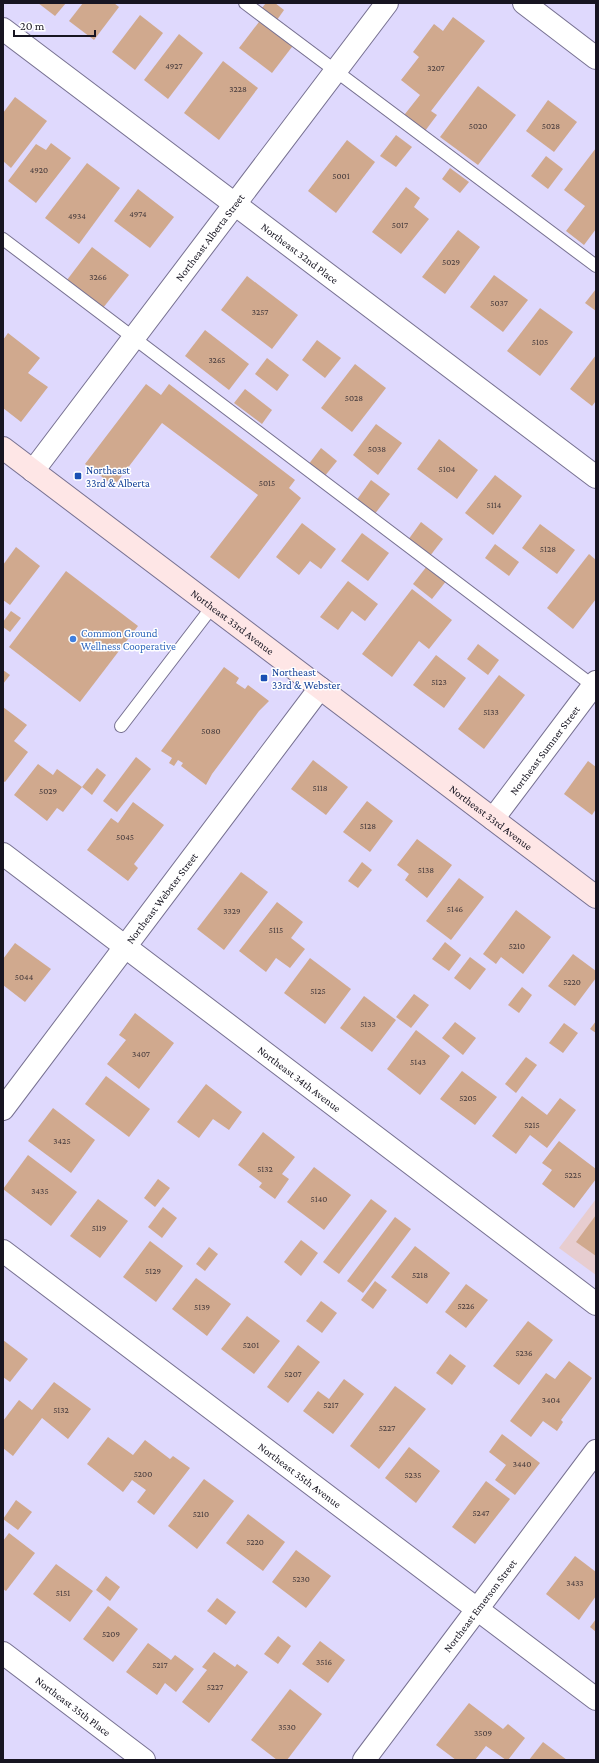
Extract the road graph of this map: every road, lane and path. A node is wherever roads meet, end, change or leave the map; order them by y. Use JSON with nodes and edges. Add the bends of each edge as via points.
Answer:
{"nodes":[{"id":1,"x":245,"y":3,"type":"edge"},
{"id":2,"x":387,"y":3,"type":"edge"},
{"id":3,"x":524,"y":3,"type":"edge"},
{"id":4,"x":3,"y":29,"type":"edge"},
{"id":5,"x":596,"y":58,"type":"edge"},
{"id":6,"x":335,"y":70,"type":"junction"},
{"id":7,"x":234,"y":204,"type":"junction"},
{"id":8,"x":3,"y":240,"type":"edge"},
{"id":9,"x":596,"y":266,"type":"edge"},
{"id":10,"x":132,"y":338,"type":"junction"},
{"id":11,"x":3,"y":448,"type":"edge"},
{"id":12,"x":33,"y":470,"type":"junction"},
{"id":13,"x":596,"y":477,"type":"edge"},
{"id":14,"x":212,"y":607,"type":"junction"},
{"id":15,"x":595,"y":685,"type":"edge"},
{"id":16,"x":320,"y":688,"type":"junction"},
{"id":17,"x":122,"y":726,"type":"dead end"},
{"id":18,"x":492,"y":819,"type":"junction"},
{"id":19,"x":3,"y":854,"type":"edge"},
{"id":20,"x":596,"y":897,"type":"edge"},
{"id":21,"x":124,"y":947,"type":"junction"},
{"id":22,"x":3,"y":1109,"type":"edge"},
{"id":23,"x":3,"y":1251,"type":"edge"},
{"id":24,"x":596,"y":1304,"type":"edge"},
{"id":25,"x":596,"y":1451,"type":"edge"},
{"id":26,"x":479,"y":1609,"type":"junction"},
{"id":27,"x":3,"y":1653,"type":"edge"},
{"id":28,"x":596,"y":1699,"type":"edge"},
{"id":29,"x":144,"y":1760,"type":"edge"},
{"id":30,"x":364,"y":1760,"type":"edge"}],
"edges":[{"from":1,"to":6,"type":"lane"},
{"from":2,"to":6,"type":"street","name":"Northeast Alberta Street"},
{"from":3,"to":5,"type":"street"},
{"from":4,"to":7,"type":"street","name":"Northeast 32nd Place"},
{"from":6,"to":7,"type":"street","name":"Northeast Alberta Street"},
{"from":6,"to":9,"type":"lane"},
{"from":7,"to":10,"type":"street","name":"Northeast Alberta Street"},
{"from":7,"to":13,"type":"street","name":"Northeast 32nd Place"},
{"from":8,"to":10,"type":"lane"},
{"from":10,"to":12,"type":"street","name":"Northeast Alberta Street"},
{"from":10,"to":15,"type":"lane"},
{"from":11,"to":12,"type":"main road","name":"Northeast 33rd Avenue"},
{"from":12,"to":14,"type":"main road","name":"Northeast 33rd Avenue"},
{"from":14,"to":16,"type":"main road","name":"Northeast 33rd Avenue"},
{"from":14,"to":17,"type":"lane"},
{"from":15,"to":18,"type":"street","name":"Northeast Sumner Street"},
{"from":16,"to":18,"type":"main road","name":"Northeast 33rd Avenue"},
{"from":16,"to":21,"type":"street","name":"Northeast Webster Street"},
{"from":18,"to":20,"type":"main road","name":"Northeast 33rd Avenue"},
{"from":19,"to":21,"type":"street","name":"Northeast 34th Avenue"},
{"from":21,"to":22,"type":"street","name":"Northeast Webster Street"},
{"from":21,"to":24,"type":"street","name":"Northeast 34th Avenue"},
{"from":23,"to":26,"type":"street","name":"Northeast 35th Avenue"},
{"from":25,"to":26,"type":"street","name":"Northeast Emerson Street"},
{"from":26,"to":28,"type":"street","name":"Northeast 35th Avenue"},
{"from":26,"to":30,"type":"street","name":"Northeast Emerson Street"},
{"from":27,"to":29,"type":"street","name":"Northeast 35th Place"}]}
